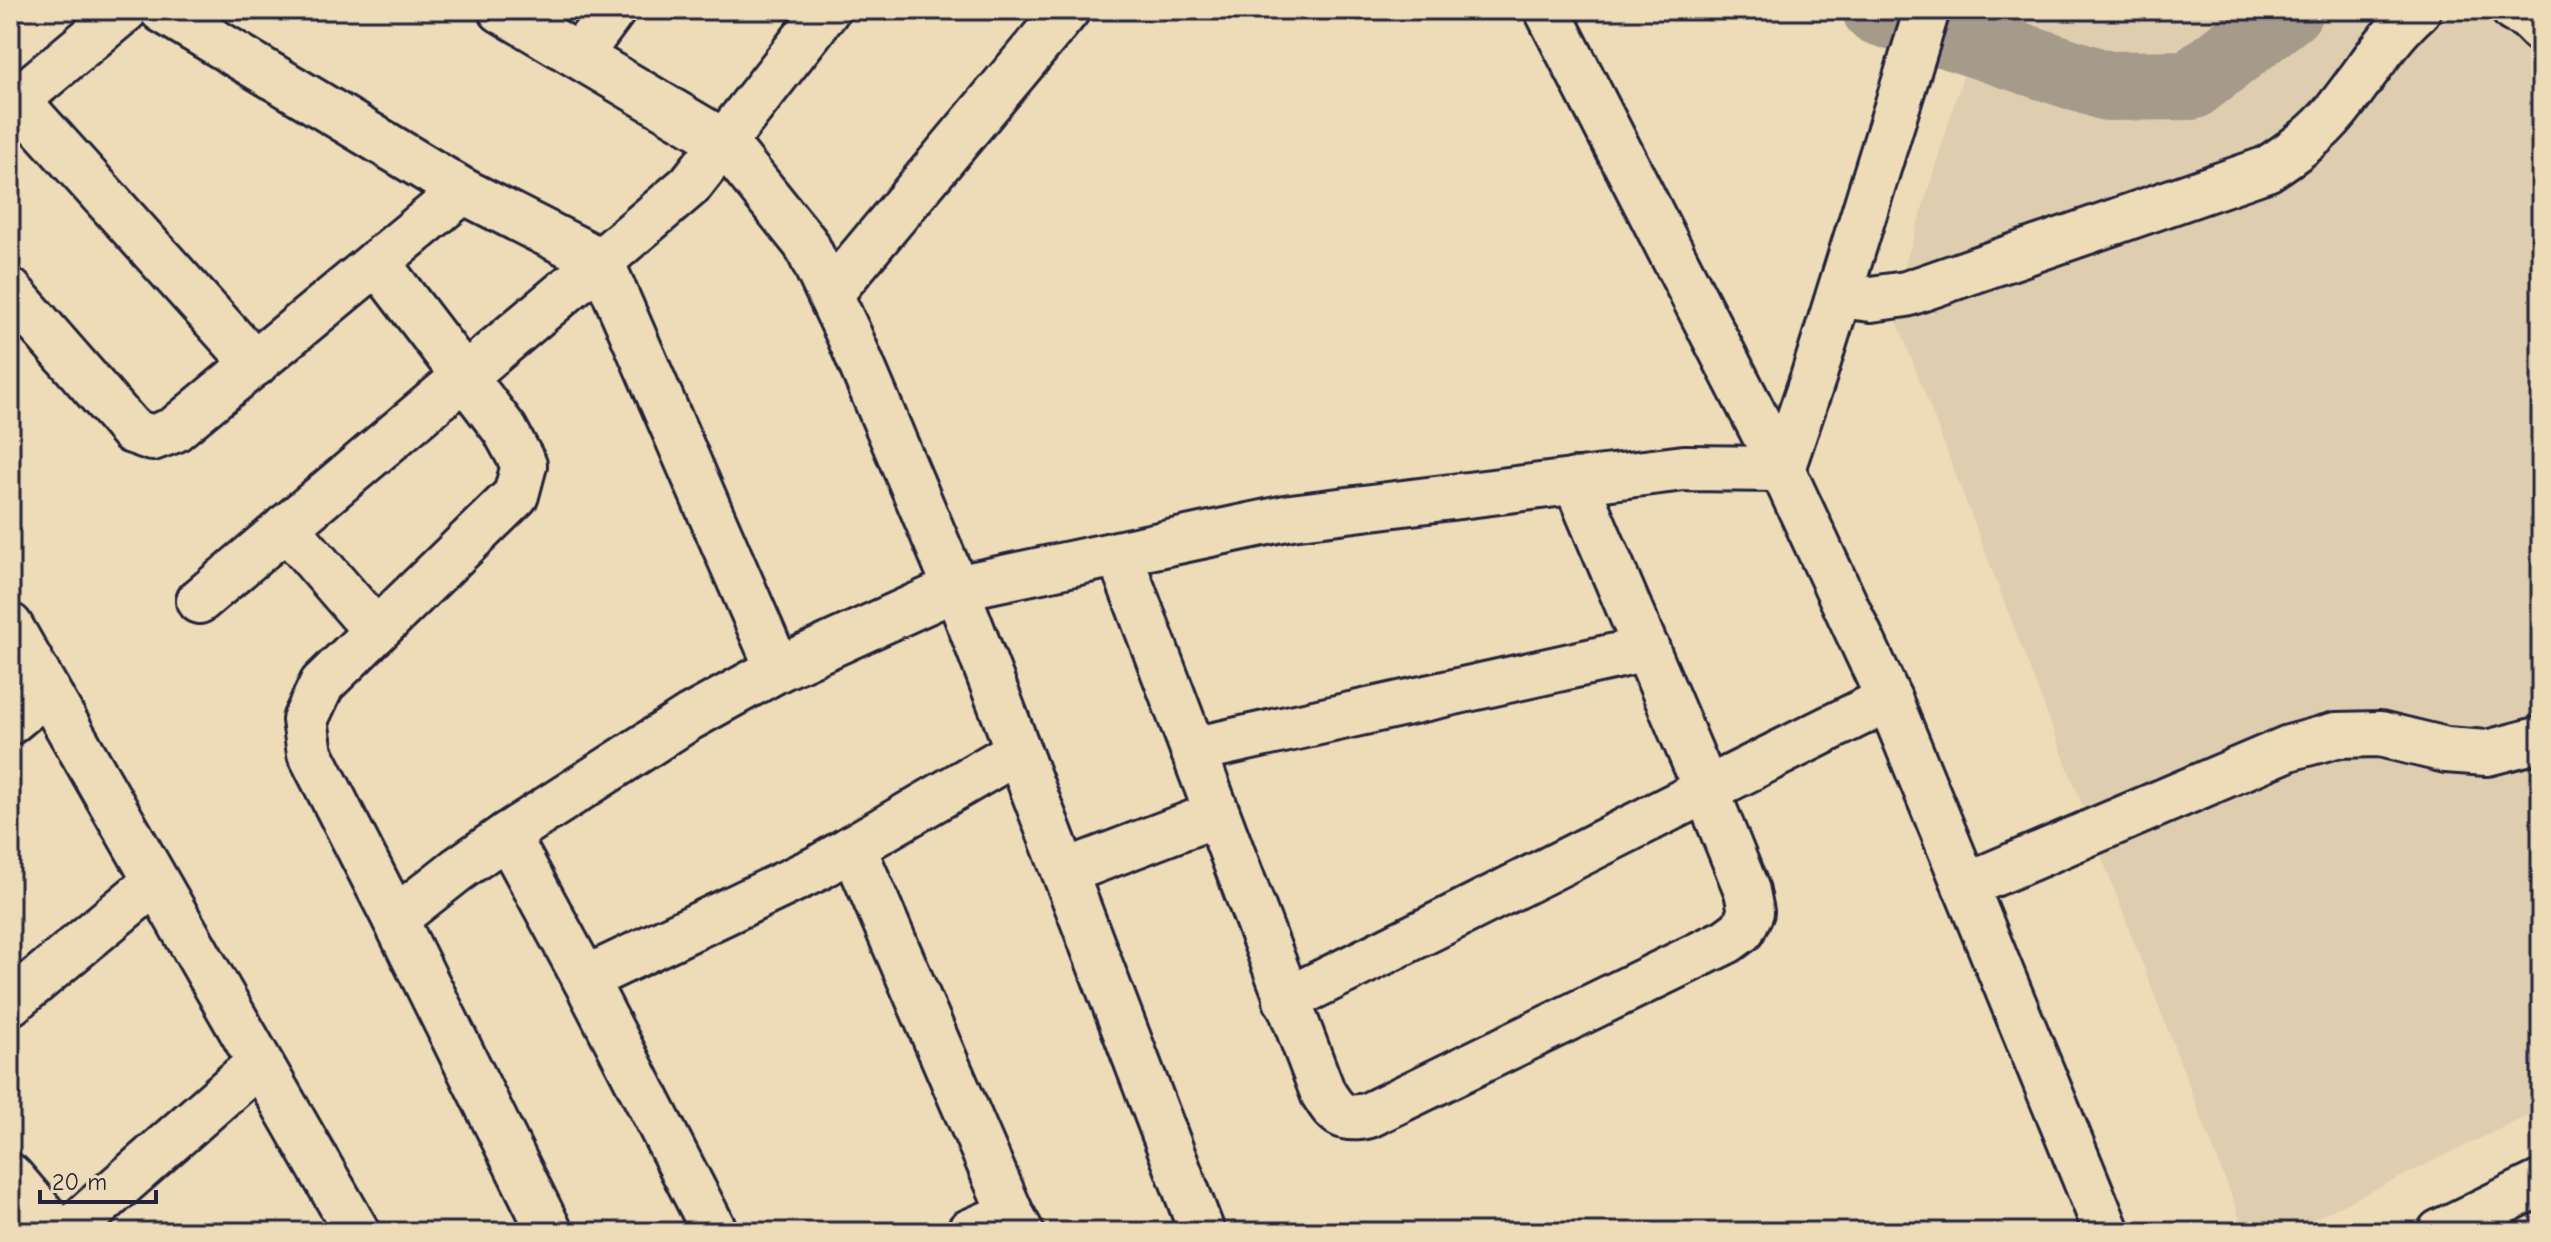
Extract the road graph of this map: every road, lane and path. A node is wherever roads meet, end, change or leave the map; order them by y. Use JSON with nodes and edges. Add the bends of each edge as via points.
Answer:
{"nodes":[{"id":1,"x":125,"y":10,"type":"edge"},
{"id":2,"x":162,"y":10,"type":"edge"},
{"id":3,"x":501,"y":10,"type":"edge"},
{"id":4,"x":613,"y":10,"type":"edge"},
{"id":5,"x":827,"y":10,"type":"edge"},
{"id":6,"x":1067,"y":10,"type":"edge"},
{"id":7,"x":1547,"y":10,"type":"edge"},
{"id":8,"x":1927,"y":10,"type":"edge"},
{"id":9,"x":2418,"y":10,"type":"edge"},
{"id":10,"x":2514,"y":10,"type":"edge"},
{"id":11,"x":2541,"y":30,"type":"edge"},
{"id":12,"x":579,"y":56,"type":"junction"},
{"id":13,"x":14,"y":103,"type":"edge"},
{"id":14,"x":724,"y":142,"type":"junction"},
{"id":15,"x":463,"y":191,"type":"junction"},
{"id":16,"x":601,"y":261,"type":"junction"},
{"id":17,"x":377,"y":262,"type":"junction"},
{"id":18,"x":10,"y":291,"type":"edge"},
{"id":19,"x":830,"y":294,"type":"junction"},
{"id":20,"x":1839,"y":295,"type":"junction"},
{"id":21,"x":255,"y":364,"type":"junction"},
{"id":22,"x":464,"y":377,"type":"junction"},
{"id":23,"x":1782,"y":469,"type":"junction"},
{"id":24,"x":1575,"y":481,"type":"junction"},
{"id":25,"x":286,"y":527,"type":"junction"},
{"id":26,"x":1119,"y":554,"type":"junction"},
{"id":27,"x":956,"y":588,"type":"junction"},
{"id":28,"x":199,"y":601,"type":"dead end"},
{"id":29,"x":10,"y":626,"type":"edge"},
{"id":30,"x":376,"y":631,"type":"junction"},
{"id":31,"x":1647,"y":649,"type":"junction"},
{"id":32,"x":778,"y":669,"type":"junction"},
{"id":33,"x":47,"y":691,"type":"junction"},
{"id":34,"x":1889,"y":699,"type":"junction"},
{"id":35,"x":10,"y":722,"type":"edge"},
{"id":36,"x":2541,"y":739,"type":"edge"},
{"id":37,"x":1193,"y":750,"type":"junction"},
{"id":38,"x":1018,"y":751,"type":"junction"},
{"id":39,"x":1706,"y":789,"type":"junction"},
{"id":40,"x":1217,"y":814,"type":"junction"},
{"id":41,"x":507,"y":835,"type":"junction"},
{"id":42,"x":853,"y":847,"type":"junction"},
{"id":43,"x":1065,"y":872,"type":"junction"},
{"id":44,"x":155,"y":882,"type":"junction"},
{"id":45,"x":1965,"y":886,"type":"junction"},
{"id":46,"x":395,"y":919,"type":"junction"},
{"id":47,"x":585,"y":979,"type":"junction"},
{"id":48,"x":1286,"y":1000,"type":"junction"},
{"id":49,"x":10,"y":1003,"type":"edge"},
{"id":50,"x":259,"y":1063,"type":"junction"},
{"id":51,"x":10,"y":1176,"type":"edge"},
{"id":52,"x":2541,"y":1183,"type":"edge"},
{"id":53,"x":1016,"y":1223,"type":"edge"},
{"id":54,"x":58,"y":1232,"type":"edge"},
{"id":55,"x":68,"y":1232,"type":"edge"},
{"id":56,"x":357,"y":1232,"type":"edge"},
{"id":57,"x":550,"y":1232,"type":"edge"},
{"id":58,"x":715,"y":1232,"type":"edge"},
{"id":59,"x":969,"y":1232,"type":"edge"},
{"id":60,"x":1202,"y":1232,"type":"edge"},
{"id":61,"x":2107,"y":1232,"type":"edge"},
{"id":62,"x":2440,"y":1232,"type":"edge"}],
"edges":[{"from":1,"to":13,"type":"street"},
{"from":2,"to":15,"type":"street"},
{"from":3,"to":12,"type":"street"},
{"from":4,"to":12,"type":"street"},
{"from":5,"to":14,"type":"street"},
{"from":6,"to":19,"type":"street"},
{"from":7,"to":23,"type":"street"},
{"from":8,"to":20,"type":"street"},
{"from":9,"to":20,"type":"street","via":[[2305,145],[2267,169],[1906,294],[1871,299]]},
{"from":10,"to":11,"type":"street"},
{"from":12,"to":14,"type":"street"},
{"from":13,"to":21,"type":"street"},
{"from":14,"to":16,"type":"street","via":[[690,185]]},
{"from":14,"to":19,"type":"street","via":[[806,244]]},
{"from":15,"to":16,"type":"street"},
{"from":15,"to":17,"type":"street"},
{"from":16,"to":22,"type":"street"},
{"from":16,"to":32,"type":"street"},
{"from":17,"to":21,"type":"street"},
{"from":17,"to":22,"type":"street"},
{"from":18,"to":21,"type":"street","via":[[132,431],[152,438],[174,430]]},
{"from":19,"to":27,"type":"street"},
{"from":20,"to":23,"type":"street"},
{"from":22,"to":25,"type":"street"},
{"from":22,"to":30,"type":"street","via":[[505,430],[524,465],[516,495]]},
{"from":23,"to":24,"type":"street","via":[[1684,468]]},
{"from":23,"to":34,"type":"street"},
{"from":24,"to":26,"type":"street","via":[[1291,517]]},
{"from":24,"to":31,"type":"street"},
{"from":25,"to":28,"type":"street"},
{"from":25,"to":30,"type":"street"},
{"from":26,"to":27,"type":"street"},
{"from":26,"to":37,"type":"street"},
{"from":27,"to":32,"type":"street"},
{"from":27,"to":38,"type":"street"},
{"from":29,"to":33,"type":"street"},
{"from":30,"to":46,"type":"street","via":[[322,684],[305,720],[310,753]]},
{"from":31,"to":37,"type":"street"},
{"from":31,"to":39,"type":"street"},
{"from":32,"to":41,"type":"street","via":[[689,718]]},
{"from":33,"to":35,"type":"street"},
{"from":33,"to":44,"type":"street"},
{"from":34,"to":39,"type":"street"},
{"from":34,"to":45,"type":"street"},
{"from":36,"to":45,"type":"street","via":[[2487,753],[2446,750],[2380,734],[2336,735],[2289,748]]},
{"from":37,"to":40,"type":"street"},
{"from":38,"to":42,"type":"street"},
{"from":38,"to":43,"type":"street"},
{"from":39,"to":48,"type":"street"},
{"from":39,"to":48,"type":"street","via":[[1751,912],[1742,930],[1727,941],[1353,1119],[1335,1112],[1323,1093]]},
{"from":40,"to":43,"type":"street"},
{"from":40,"to":48,"type":"street"},
{"from":41,"to":46,"type":"street"},
{"from":41,"to":47,"type":"street"},
{"from":42,"to":47,"type":"street"},
{"from":42,"to":53,"type":"street"},
{"from":43,"to":60,"type":"street"},
{"from":44,"to":49,"type":"street"},
{"from":44,"to":50,"type":"street"},
{"from":45,"to":61,"type":"street"},
{"from":46,"to":57,"type":"street"},
{"from":47,"to":58,"type":"street"},
{"from":50,"to":55,"type":"street"},
{"from":50,"to":56,"type":"street"},
{"from":51,"to":54,"type":"street"},
{"from":52,"to":62,"type":"street"},
{"from":53,"to":59,"type":"street"}]}
